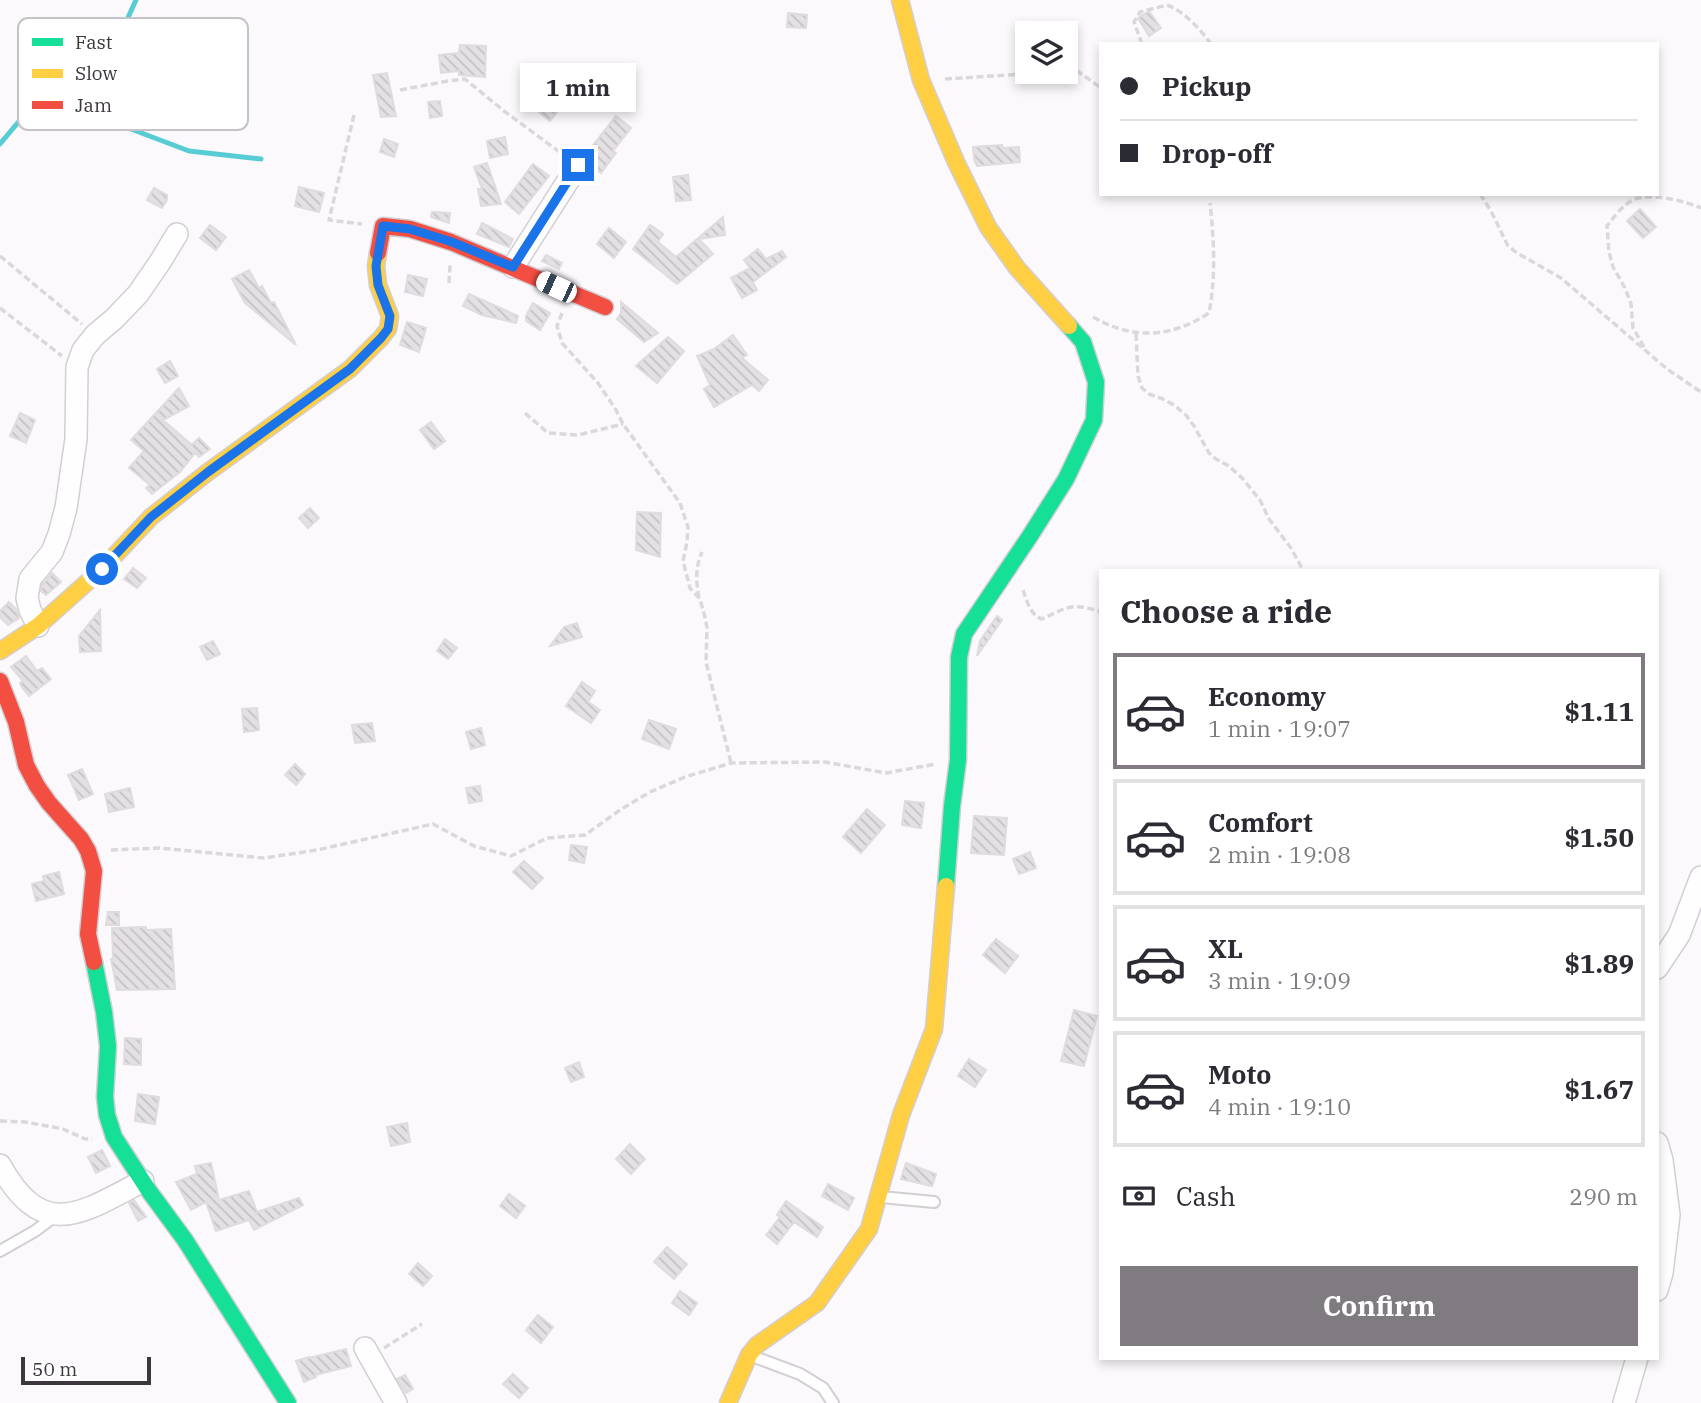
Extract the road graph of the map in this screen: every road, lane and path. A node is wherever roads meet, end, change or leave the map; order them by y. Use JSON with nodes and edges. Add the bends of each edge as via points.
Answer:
{"nodes":[{"id":1,"x":900,"y":0,"type":"edge"},
{"id":2,"x":1141,"y":42,"type":"edge"},
{"id":3,"x":1209,"y":42,"type":"edge"},
{"id":4,"x":1078,"y":72,"type":"edge"},
{"id":5,"x":1015,"y":74,"type":"edge"},
{"id":6,"x":921,"y":80,"type":"junction"},
{"id":7,"x":1099,"y":87,"type":"edge"},
{"id":8,"x":400,"y":90,"type":"dead end"},
{"id":9,"x":354,"y":115,"type":"dead end"},
{"id":10,"x":578,"y":165,"type":"joint"},
{"id":11,"x":1481,"y":196,"type":"edge"},
{"id":12,"x":1210,"y":203,"type":"dead end"},
{"id":13,"x":1701,"y":208,"type":"edge"},
{"id":14,"x":383,"y":226,"type":"junction"},
{"id":15,"x":177,"y":234,"type":"dead end"},
{"id":16,"x":0,"y":256,"type":"edge"},
{"id":17,"x":513,"y":267,"type":"junction"},
{"id":18,"x":570,"y":293,"type":"junction"},
{"id":19,"x":606,"y":307,"type":"dead end"},
{"id":20,"x":0,"y":308,"type":"edge"},
{"id":21,"x":1083,"y":311,"type":"dead end"},
{"id":22,"x":1136,"y":334,"type":"junction"},
{"id":23,"x":95,"y":335,"type":"junction"},
{"id":24,"x":1647,"y":351,"type":"junction"},
{"id":25,"x":77,"y":367,"type":"junction"},
{"id":26,"x":1701,"y":392,"type":"edge"},
{"id":27,"x":525,"y":413,"type":"dead end"},
{"id":28,"x":623,"y":424,"type":"junction"},
{"id":29,"x":702,"y":552,"type":"dead end"},
{"id":30,"x":1013,"y":561,"type":"junction"},
{"id":31,"x":1302,"y":569,"type":"edge"},
{"id":32,"x":699,"y":598,"type":"junction"},
{"id":33,"x":1099,"y":612,"type":"edge"},
{"id":34,"x":38,"y":626,"type":"junction"},
{"id":35,"x":0,"y":651,"type":"edge"},
{"id":36,"x":0,"y":681,"type":"edge"},
{"id":37,"x":958,"y":760,"type":"junction"},
{"id":38,"x":731,"y":763,"type":"junction"},
{"id":39,"x":88,"y":851,"type":"junction"},
{"id":40,"x":1701,"y":877,"type":"edge"},
{"id":41,"x":1659,"y":965,"type":"edge"},
{"id":42,"x":0,"y":1121,"type":"edge"},
{"id":43,"x":114,"y":1137,"type":"junction"},
{"id":44,"x":1659,"y":1150,"type":"edge"},
{"id":45,"x":0,"y":1165,"type":"edge"},
{"id":46,"x":143,"y":1181,"type":"junction"},
{"id":47,"x":878,"y":1196,"type":"junction"},
{"id":48,"x":934,"y":1202,"type":"dead end"},
{"id":49,"x":55,"y":1216,"type":"junction"},
{"id":50,"x":0,"y":1251,"type":"edge"},
{"id":51,"x":1659,"y":1283,"type":"edge"},
{"id":52,"x":422,"y":1324,"type":"dead end"},
{"id":53,"x":368,"y":1353,"type":"joint"},
{"id":54,"x":749,"y":1354,"type":"junction"},
{"id":55,"x":1636,"y":1360,"type":"edge"},
{"id":56,"x":288,"y":1403,"type":"edge"},
{"id":57,"x":396,"y":1403,"type":"edge"},
{"id":58,"x":728,"y":1403,"type":"edge"},
{"id":59,"x":833,"y":1403,"type":"edge"},
{"id":60,"x":1624,"y":1403,"type":"edge"}],
"edges":[{"from":1,"to":6,"type":"street"},
{"from":2,"to":3,"type":"path","via":[[1135,22],[1140,12],[1167,5]]},
{"from":4,"to":7,"type":"path"},
{"from":5,"to":6,"type":"path"},
{"from":6,"to":30,"type":"street","via":[[988,228],[1083,342],[1096,382],[1094,420],[1066,479]]},
{"from":8,"to":10,"type":"path","via":[[465,79]]},
{"from":9,"to":14,"type":"path","via":[[329,220]]},
{"from":10,"to":17,"type":"street"},
{"from":11,"to":24,"type":"path","via":[[1508,246],[1560,278]]},
{"from":12,"to":22,"type":"path","via":[[1213,290],[1209,313],[1166,332]]},
{"from":13,"to":24,"type":"path","via":[[1686,201],[1635,199],[1607,226],[1613,267],[1631,304],[1633,328]]},
{"from":14,"to":17,"type":"street","via":[[452,242]]},
{"from":14,"to":34,"type":"street","via":[[376,266],[390,316],[381,338],[350,369],[151,517]]},
{"from":15,"to":23,"type":"street","via":[[138,294]]},
{"from":16,"to":23,"type":"path"},
{"from":17,"to":18,"type":"street"},
{"from":18,"to":19,"type":"street"},
{"from":18,"to":28,"type":"path","via":[[557,326],[562,343],[598,383]]},
{"from":20,"to":25,"type":"path"},
{"from":21,"to":22,"type":"path"},
{"from":22,"to":31,"type":"path","via":[[1142,388],[1186,415],[1209,453],[1243,479]]},
{"from":23,"to":25,"type":"street"},
{"from":24,"to":26,"type":"path"},
{"from":25,"to":34,"type":"street","via":[[76,439],[66,508],[52,552],[30,579],[27,598]]},
{"from":27,"to":28,"type":"path","via":[[548,433],[578,435]]},
{"from":28,"to":32,"type":"path","via":[[680,503],[688,527],[683,561],[690,588]]},
{"from":29,"to":32,"type":"path","via":[[696,582]]},
{"from":30,"to":33,"type":"path","via":[[1035,617],[1042,619],[1076,606]]},
{"from":30,"to":37,"type":"street","via":[[964,634],[959,657]]},
{"from":32,"to":38,"type":"path","via":[[707,628],[706,662]]},
{"from":34,"to":35,"type":"street"},
{"from":36,"to":39,"type":"street","via":[[26,765],[49,803]]},
{"from":37,"to":38,"type":"path","via":[[886,773],[825,762]]},
{"from":37,"to":47,"type":"street","via":[[934,1030],[901,1115]]},
{"from":38,"to":39,"type":"path","via":[[650,792],[585,835],[547,838],[510,856],[474,846],[433,824],[264,858],[159,848]]},
{"from":39,"to":43,"type":"street","via":[[94,871],[88,934],[104,1012],[108,1046],[105,1097]]},
{"from":40,"to":41,"type":"street","via":[[1679,935]]},
{"from":42,"to":43,"type":"path","via":[[63,1129],[85,1139]]},
{"from":43,"to":46,"type":"street"},
{"from":44,"to":51,"type":"street","via":[[1669,1215]]},
{"from":45,"to":49,"type":"street","via":[[23,1198]]},
{"from":46,"to":49,"type":"street","via":[[86,1211]]},
{"from":46,"to":56,"type":"street"},
{"from":47,"to":48,"type":"lane"},
{"from":47,"to":54,"type":"street","via":[[869,1229],[817,1303]]},
{"from":49,"to":50,"type":"lane"},
{"from":52,"to":53,"type":"path"},
{"from":53,"to":57,"type":"street"},
{"from":54,"to":58,"type":"street"},
{"from":54,"to":59,"type":"lane","via":[[800,1374],[823,1388]]},
{"from":55,"to":60,"type":"street"}]}
